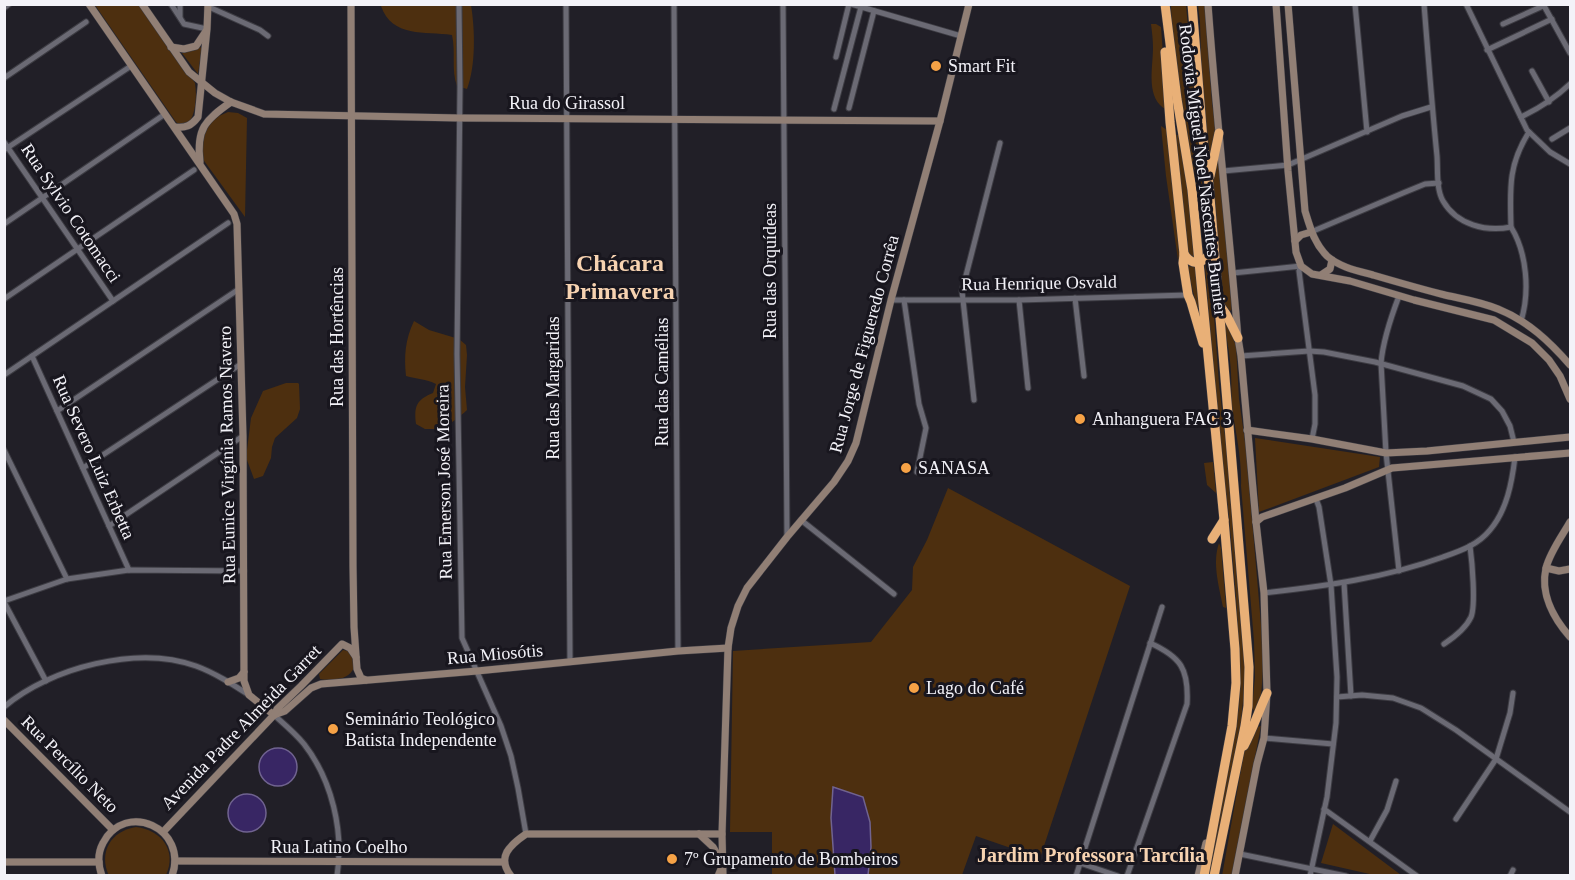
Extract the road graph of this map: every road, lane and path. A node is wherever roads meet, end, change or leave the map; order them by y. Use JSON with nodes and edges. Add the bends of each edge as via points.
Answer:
{"nodes":[{"id":1,"x":9,"y":4,"type":"edge"},
{"id":2,"x":89,"y":4,"type":"edge"},
{"id":3,"x":142,"y":4,"type":"edge"},
{"id":4,"x":171,"y":4,"type":"edge"},
{"id":5,"x":180,"y":4,"type":"edge"},
{"id":6,"x":351,"y":4,"type":"edge"},
{"id":7,"x":459,"y":4,"type":"edge"},
{"id":8,"x":566,"y":4,"type":"edge"},
{"id":9,"x":674,"y":4,"type":"edge"},
{"id":10,"x":783,"y":4,"type":"edge"},
{"id":11,"x":850,"y":4,"type":"edge"},
{"id":12,"x":969,"y":4,"type":"edge"},
{"id":13,"x":1166,"y":4,"type":"edge"},
{"id":14,"x":1192,"y":4,"type":"edge"},
{"id":15,"x":1208,"y":4,"type":"edge"},
{"id":16,"x":1276,"y":4,"type":"edge"},
{"id":17,"x":1288,"y":4,"type":"edge"},
{"id":18,"x":1355,"y":4,"type":"edge"},
{"id":19,"x":1424,"y":4,"type":"edge"},
{"id":20,"x":1466,"y":4,"type":"edge"},
{"id":21,"x":1543,"y":5,"type":"edge"},
{"id":22,"x":208,"y":6,"type":"edge"},
{"id":23,"x":861,"y":7,"type":"junction"},
{"id":24,"x":4,"y":8,"type":"edge"},
{"id":25,"x":874,"y":11,"type":"junction"},
{"id":26,"x":180,"y":17,"type":"junction"},
{"id":27,"x":1167,"y":19,"type":"junction"},
{"id":28,"x":1552,"y":19,"type":"junction"},
{"id":29,"x":86,"y":22,"type":"dead end"},
{"id":30,"x":1503,"y":24,"type":"dead end"},
{"id":31,"x":207,"y":29,"type":"junction"},
{"id":32,"x":268,"y":36,"type":"dead end"},
{"id":33,"x":961,"y":36,"type":"junction"},
{"id":34,"x":171,"y":47,"type":"junction"},
{"id":35,"x":1487,"y":50,"type":"junction"},
{"id":36,"x":1570,"y":53,"type":"edge"},
{"id":37,"x":836,"y":57,"type":"dead end"},
{"id":38,"x":131,"y":66,"type":"junction"},
{"id":39,"x":1532,"y":71,"type":"dead end"},
{"id":40,"x":4,"y":78,"type":"edge"},
{"id":41,"x":202,"y":84,"type":"junction"},
{"id":42,"x":1570,"y":84,"type":"edge"},
{"id":43,"x":231,"y":102,"type":"junction"},
{"id":44,"x":1549,"y":102,"type":"junction"},
{"id":45,"x":1431,"y":107,"type":"junction"},
{"id":46,"x":849,"y":108,"type":"dead end"},
{"id":47,"x":834,"y":109,"type":"dead end"},
{"id":48,"x":165,"y":114,"type":"junction"},
{"id":49,"x":351,"y":116,"type":"junction"},
{"id":50,"x":1521,"y":117,"type":"junction"},
{"id":51,"x":459,"y":118,"type":"junction"},
{"id":52,"x":675,"y":118,"type":"junction"},
{"id":53,"x":567,"y":119,"type":"junction"},
{"id":54,"x":784,"y":120,"type":"junction"},
{"id":55,"x":940,"y":121,"type":"junction"},
{"id":56,"x":175,"y":128,"type":"junction"},
{"id":57,"x":1570,"y":128,"type":"edge"},
{"id":58,"x":1367,"y":132,"type":"junction"},
{"id":59,"x":1529,"y":132,"type":"junction"},
{"id":60,"x":1219,"y":133,"type":"junction"},
{"id":61,"x":1552,"y":139,"type":"dead end"},
{"id":62,"x":1000,"y":143,"type":"dead end"},
{"id":63,"x":6,"y":147,"type":"edge"},
{"id":64,"x":1300,"y":159,"type":"junction"},
{"id":65,"x":1570,"y":164,"type":"edge"},
{"id":66,"x":1288,"y":165,"type":"junction"},
{"id":67,"x":197,"y":167,"type":"junction"},
{"id":68,"x":1223,"y":171,"type":"junction"},
{"id":69,"x":1439,"y":183,"type":"junction"},
{"id":70,"x":1209,"y":184,"type":"junction"},
{"id":71,"x":42,"y":198,"type":"junction"},
{"id":72,"x":228,"y":223,"type":"dead end"},
{"id":73,"x":4,"y":224,"type":"edge"},
{"id":74,"x":1511,"y":227,"type":"junction"},
{"id":75,"x":1311,"y":232,"type":"junction"},
{"id":76,"x":1295,"y":241,"type":"junction"},
{"id":77,"x":1213,"y":245,"type":"junction"},
{"id":78,"x":78,"y":249,"type":"junction"},
{"id":79,"x":1184,"y":254,"type":"junction"},
{"id":80,"x":1332,"y":260,"type":"junction"},
{"id":81,"x":1199,"y":262,"type":"junction"},
{"id":82,"x":1300,"y":266,"type":"junction"},
{"id":83,"x":1233,"y":273,"type":"junction"},
{"id":84,"x":1312,"y":274,"type":"junction"},
{"id":85,"x":1321,"y":275,"type":"junction"},
{"id":86,"x":1302,"y":285,"type":"junction"},
{"id":87,"x":239,"y":289,"type":"junction"},
{"id":88,"x":1188,"y":295,"type":"junction"},
{"id":89,"x":1399,"y":296,"type":"junction"},
{"id":90,"x":1075,"y":298,"type":"junction"},
{"id":91,"x":4,"y":299,"type":"edge"},
{"id":92,"x":113,"y":300,"type":"junction"},
{"id":93,"x":891,"y":300,"type":"junction"},
{"id":94,"x":904,"y":300,"type":"junction"},
{"id":95,"x":962,"y":300,"type":"junction"},
{"id":96,"x":1019,"y":300,"type":"junction"},
{"id":97,"x":1218,"y":302,"type":"junction"},
{"id":98,"x":1521,"y":321,"type":"junction"},
{"id":99,"x":1238,"y":338,"type":"junction"},
{"id":100,"x":1310,"y":351,"type":"junction"},
{"id":101,"x":32,"y":356,"type":"junction"},
{"id":102,"x":1240,"y":356,"type":"junction"},
{"id":103,"x":1208,"y":358,"type":"junction"},
{"id":104,"x":1381,"y":363,"type":"junction"},
{"id":105,"x":241,"y":364,"type":"junction"},
{"id":106,"x":1570,"y":365,"type":"edge"},
{"id":107,"x":4,"y":375,"type":"edge"},
{"id":108,"x":1084,"y":376,"type":"dead end"},
{"id":109,"x":1567,"y":381,"type":"edge"},
{"id":110,"x":1028,"y":388,"type":"dead end"},
{"id":111,"x":974,"y":399,"type":"dead end"},
{"id":112,"x":1570,"y":399,"type":"edge"},
{"id":113,"x":57,"y":411,"type":"junction"},
{"id":114,"x":1247,"y":430,"type":"junction"},
{"id":115,"x":243,"y":436,"type":"junction"},
{"id":116,"x":1570,"y":437,"type":"edge"},
{"id":117,"x":1312,"y":439,"type":"junction"},
{"id":118,"x":1514,"y":442,"type":"junction"},
{"id":119,"x":4,"y":450,"type":"edge"},
{"id":120,"x":1386,"y":453,"type":"junction"},
{"id":121,"x":1570,"y":453,"type":"edge"},
{"id":122,"x":1515,"y":457,"type":"junction"},
{"id":123,"x":83,"y":468,"type":"junction"},
{"id":124,"x":1388,"y":469,"type":"junction"},
{"id":125,"x":917,"y":472,"type":"dead end"},
{"id":126,"x":1316,"y":499,"type":"junction"},
{"id":127,"x":801,"y":520,"type":"junction"},
{"id":128,"x":1224,"y":520,"type":"junction"},
{"id":129,"x":1256,"y":522,"type":"junction"},
{"id":130,"x":1570,"y":522,"type":"edge"},
{"id":131,"x":109,"y":526,"type":"junction"},
{"id":132,"x":787,"y":537,"type":"junction"},
{"id":133,"x":1212,"y":539,"type":"dead end"},
{"id":134,"x":1470,"y":546,"type":"junction"},
{"id":135,"x":1546,"y":568,"type":"junction"},
{"id":136,"x":1570,"y":569,"type":"edge"},
{"id":137,"x":129,"y":570,"type":"junction"},
{"id":138,"x":244,"y":571,"type":"junction"},
{"id":139,"x":1399,"y":571,"type":"junction"},
{"id":140,"x":67,"y":579,"type":"junction"},
{"id":141,"x":1344,"y":583,"type":"junction"},
{"id":142,"x":1331,"y":585,"type":"junction"},
{"id":143,"x":1264,"y":593,"type":"junction"},
{"id":144,"x":894,"y":594,"type":"dead end"},
{"id":145,"x":4,"y":601,"type":"edge"},
{"id":146,"x":1162,"y":607,"type":"dead end"},
{"id":147,"x":1570,"y":637,"type":"edge"},
{"id":148,"x":1150,"y":642,"type":"junction"},
{"id":149,"x":1444,"y":644,"type":"dead end"},
{"id":150,"x":728,"y":648,"type":"junction"},
{"id":151,"x":678,"y":651,"type":"junction"},
{"id":152,"x":357,"y":658,"type":"junction"},
{"id":153,"x":570,"y":662,"type":"junction"},
{"id":154,"x":317,"y":669,"type":"junction"},
{"id":155,"x":357,"y":669,"type":"junction"},
{"id":156,"x":477,"y":671,"type":"junction"},
{"id":157,"x":244,"y":672,"type":"junction"},
{"id":158,"x":366,"y":680,"type":"junction"},
{"id":159,"x":46,"y":681,"type":"junction"},
{"id":160,"x":228,"y":682,"type":"junction"},
{"id":161,"x":343,"y":683,"type":"junction"},
{"id":162,"x":321,"y":684,"type":"junction"},
{"id":163,"x":1267,"y":693,"type":"junction"},
{"id":164,"x":1514,"y":693,"type":"dead end"},
{"id":165,"x":249,"y":695,"type":"junction"},
{"id":166,"x":1352,"y":696,"type":"junction"},
{"id":167,"x":1337,"y":697,"type":"junction"},
{"id":168,"x":4,"y":707,"type":"edge"},
{"id":169,"x":274,"y":715,"type":"junction"},
{"id":170,"x":4,"y":720,"type":"edge"},
{"id":171,"x":1264,"y":738,"type":"junction"},
{"id":172,"x":1333,"y":744,"type":"junction"},
{"id":173,"x":1239,"y":756,"type":"junction"},
{"id":174,"x":1496,"y":759,"type":"junction"},
{"id":175,"x":1396,"y":781,"type":"dead end"},
{"id":176,"x":1324,"y":809,"type":"junction"},
{"id":177,"x":1570,"y":812,"type":"edge"},
{"id":178,"x":1456,"y":819,"type":"dead end"},
{"id":179,"x":1213,"y":827,"type":"junction"},
{"id":180,"x":113,"y":830,"type":"junction"},
{"id":181,"x":163,"y":832,"type":"junction"},
{"id":182,"x":526,"y":834,"type":"junction"},
{"id":183,"x":699,"y":834,"type":"junction"},
{"id":184,"x":722,"y":834,"type":"junction"},
{"id":185,"x":1370,"y":841,"type":"junction"},
{"id":186,"x":1240,"y":854,"type":"junction"},
{"id":187,"x":175,"y":861,"type":"junction"},
{"id":188,"x":339,"y":861,"type":"junction"},
{"id":189,"x":4,"y":862,"type":"edge"},
{"id":190,"x":99,"y":862,"type":"junction"},
{"id":191,"x":504,"y":862,"type":"junction"},
{"id":192,"x":1080,"y":863,"type":"junction"},
{"id":193,"x":723,"y":864,"type":"junction"},
{"id":194,"x":1311,"y":868,"type":"junction"},
{"id":195,"x":1330,"y":874,"type":"edge"},
{"id":196,"x":102,"y":876,"type":"edge"},
{"id":197,"x":172,"y":876,"type":"edge"},
{"id":198,"x":336,"y":876,"type":"edge"},
{"id":199,"x":511,"y":876,"type":"edge"},
{"id":200,"x":717,"y":876,"type":"edge"},
{"id":201,"x":723,"y":876,"type":"edge"},
{"id":202,"x":1076,"y":876,"type":"edge"},
{"id":203,"x":1118,"y":876,"type":"edge"},
{"id":204,"x":1127,"y":876,"type":"edge"},
{"id":205,"x":1198,"y":876,"type":"edge"},
{"id":206,"x":1204,"y":876,"type":"edge"},
{"id":207,"x":1214,"y":876,"type":"edge"},
{"id":208,"x":1235,"y":876,"type":"edge"},
{"id":209,"x":1310,"y":876,"type":"edge"},
{"id":210,"x":1346,"y":876,"type":"edge"},
{"id":211,"x":1417,"y":876,"type":"edge"}],
"edges":[{"from":1,"to":24,"type":"street"},
{"from":2,"to":38,"type":"street"},
{"from":3,"to":34,"type":"street","name":"Rua do Girassol"},
{"from":4,"to":26,"type":"street"},
{"from":5,"to":26,"type":"street"},
{"from":6,"to":49,"type":"street","name":"Rua das Hortências"},
{"from":7,"to":51,"type":"street","name":"Rua Emerson José Moreira"},
{"from":8,"to":53,"type":"street","name":"Rua das Margaridas"},
{"from":9,"to":52,"type":"street","name":"Rua das Camélias"},
{"from":10,"to":54,"type":"street","name":"Rua das Orquídeas"},
{"from":11,"to":23,"type":"street"},
{"from":11,"to":37,"type":"street"},
{"from":12,"to":33,"type":"street","name":"Rua Jorge de Figueredo Corrêa"},
{"from":13,"to":27,"type":"highway","name":"Rodovia Miguel Noel Nascentes Burnier"},
{"from":14,"to":70,"type":"highway","name":"Rodovia Miguel Noel Nascentes Burnier"},
{"from":15,"to":60,"type":"street"},
{"from":16,"to":66,"type":"street"},
{"from":17,"to":64,"type":"street"},
{"from":18,"to":58,"type":"street"},
{"from":19,"to":45,"type":"street"},
{"from":20,"to":35,"type":"street"},
{"from":21,"to":28,"type":"street"},
{"from":21,"to":30,"type":"street"},
{"from":22,"to":31,"type":"street"},
{"from":22,"to":32,"type":"street"},
{"from":23,"to":25,"type":"street"},
{"from":23,"to":47,"type":"street"},
{"from":25,"to":33,"type":"street"},
{"from":25,"to":46,"type":"street"},
{"from":26,"to":31,"type":"street","via":[[184,24]]},
{"from":27,"to":79,"type":"highway","via":[[1162,24]]},
{"from":27,"to":81,"type":"highway","name":"Rodovia Miguel Noel Nascentes Burnier"},
{"from":28,"to":35,"type":"street"},
{"from":28,"to":36,"type":"street"},
{"from":29,"to":40,"type":"street"},
{"from":31,"to":34,"type":"street","via":[[196,46]]},
{"from":31,"to":41,"type":"street"},
{"from":33,"to":55,"type":"street","name":"Rua Jorge de Figueredo Corrêa"},
{"from":34,"to":41,"type":"street","name":"Rua do Girassol"},
{"from":35,"to":50,"type":"street"},
{"from":38,"to":48,"type":"street"},
{"from":38,"to":63,"type":"street"},
{"from":39,"to":44,"type":"street"},
{"from":41,"to":43,"type":"street","name":"Rua do Girassol"},
{"from":41,"to":56,"type":"street","via":[[198,117],[191,126]]},
{"from":42,"to":44,"type":"street"},
{"from":43,"to":49,"type":"street","name":"Rua do Girassol","via":[[264,114]]},
{"from":43,"to":67,"type":"street","via":[[203,126]]},
{"from":44,"to":50,"type":"street"},
{"from":45,"to":58,"type":"street"},
{"from":45,"to":69,"type":"street"},
{"from":48,"to":56,"type":"street"},
{"from":48,"to":71,"type":"street"},
{"from":49,"to":51,"type":"street","name":"Rua do Girassol"},
{"from":49,"to":152,"type":"street","name":"Rua das Hortências"},
{"from":50,"to":59,"type":"street"},
{"from":51,"to":53,"type":"street","name":"Rua do Girassol"},
{"from":51,"to":156,"type":"street","name":"Rua Emerson José Moreira","via":[[457,354],[462,638]]},
{"from":52,"to":53,"type":"street","name":"Rua do Girassol"},
{"from":52,"to":54,"type":"street","name":"Rua do Girassol"},
{"from":52,"to":151,"type":"street","name":"Rua das Camélias"},
{"from":53,"to":153,"type":"street","name":"Rua das Margaridas"},
{"from":54,"to":55,"type":"street","name":"Rua do Girassol"},
{"from":54,"to":132,"type":"street","name":"Rua das Orquídeas"},
{"from":55,"to":93,"type":"street","name":"Rua Jorge de Figueredo Corrêa"},
{"from":56,"to":67,"type":"street"},
{"from":57,"to":61,"type":"street"},
{"from":58,"to":64,"type":"street"},
{"from":59,"to":65,"type":"street"},
{"from":59,"to":74,"type":"street","via":[[1511,177]]},
{"from":60,"to":68,"type":"street"},
{"from":60,"to":70,"type":"highway"},
{"from":62,"to":95,"type":"street"},
{"from":63,"to":71,"type":"street","name":"Rua Sylvio Cotomacci"},
{"from":64,"to":66,"type":"street"},
{"from":64,"to":75,"type":"street"},
{"from":66,"to":68,"type":"street"},
{"from":66,"to":76,"type":"street"},
{"from":67,"to":78,"type":"street"},
{"from":67,"to":87,"type":"street","name":"Rua Eunice Virgínia Ramos Navero","via":[[234,214]]},
{"from":68,"to":83,"type":"street"},
{"from":69,"to":74,"type":"street","via":[[1442,199],[1463,220],[1478,228]]},
{"from":69,"to":75,"type":"street","via":[[1425,184]]},
{"from":70,"to":77,"type":"highway","name":"Rodovia Miguel Noel Nascentes Burnier"},
{"from":71,"to":73,"type":"street"},
{"from":71,"to":78,"type":"street","name":"Rua Sylvio Cotomacci"},
{"from":72,"to":92,"type":"street"},
{"from":74,"to":98,"type":"street","via":[[1525,275]]},
{"from":75,"to":76,"type":"street"},
{"from":75,"to":80,"type":"street"},
{"from":76,"to":82,"type":"street"},
{"from":77,"to":81,"type":"highway","via":[[1210,254]]},
{"from":77,"to":97,"type":"highway","name":"Rodovia Miguel Noel Nascentes Burnier"},
{"from":78,"to":91,"type":"street"},
{"from":78,"to":92,"type":"street","name":"Rua Sylvio Cotomacci"},
{"from":79,"to":81,"type":"highway"},
{"from":79,"to":88,"type":"highway"},
{"from":80,"to":85,"type":"street","via":[[1330,269]]},
{"from":80,"to":98,"type":"street","via":[[1499,309]]},
{"from":81,"to":103,"type":"highway","name":"Rodovia Miguel Noel Nascentes Burnier"},
{"from":82,"to":83,"type":"street"},
{"from":82,"to":84,"type":"street"},
{"from":82,"to":86,"type":"street"},
{"from":83,"to":99,"type":"street"},
{"from":84,"to":85,"type":"street"},
{"from":84,"to":86,"type":"street"},
{"from":85,"to":89,"type":"street"},
{"from":86,"to":100,"type":"street"},
{"from":87,"to":105,"type":"street","name":"Rua Eunice Virgínia Ramos Navero"},
{"from":87,"to":113,"type":"street"},
{"from":88,"to":90,"type":"street","name":"Rua Henrique Osvald"},
{"from":88,"to":103,"type":"highway"},
{"from":89,"to":104,"type":"street"},
{"from":89,"to":109,"type":"street","via":[[1494,320],[1532,343]]},
{"from":90,"to":96,"type":"street","name":"Rua Henrique Osvald"},
{"from":90,"to":108,"type":"street"},
{"from":92,"to":101,"type":"street"},
{"from":93,"to":94,"type":"street","name":"Rua Henrique Osvald"},
{"from":93,"to":127,"type":"street","name":"Rua Jorge de Figueredo Corrêa","via":[[856,443],[834,482]]},
{"from":94,"to":95,"type":"street","name":"Rua Henrique Osvald"},
{"from":94,"to":125,"type":"street","via":[[925,425]]},
{"from":95,"to":96,"type":"street","name":"Rua Henrique Osvald"},
{"from":95,"to":111,"type":"street"},
{"from":96,"to":110,"type":"street"},
{"from":97,"to":99,"type":"highway"},
{"from":97,"to":173,"type":"highway","name":"Rodovia Miguel Noel Nascentes Burnier","via":[[1248,638],[1248,706]]},
{"from":98,"to":106,"type":"street","via":[[1540,333]]},
{"from":99,"to":102,"type":"street"},
{"from":100,"to":102,"type":"street"},
{"from":100,"to":104,"type":"street"},
{"from":100,"to":117,"type":"street","via":[[1315,405]]},
{"from":101,"to":107,"type":"street"},
{"from":101,"to":113,"type":"street","name":"Rua Severo Luiz Erbetta"},
{"from":102,"to":114,"type":"street"},
{"from":103,"to":128,"type":"highway","name":"Rodovia Miguel Noel Nascentes Burnier"},
{"from":104,"to":118,"type":"street","via":[[1463,386],[1491,399],[1502,411]]},
{"from":104,"to":120,"type":"street"},
{"from":105,"to":115,"type":"street","name":"Rua Eunice Virgínia Ramos Navero"},
{"from":105,"to":123,"type":"street"},
{"from":109,"to":112,"type":"street"},
{"from":113,"to":123,"type":"street","name":"Rua Severo Luiz Erbetta"},
{"from":114,"to":117,"type":"street"},
{"from":114,"to":129,"type":"street"},
{"from":115,"to":131,"type":"street"},
{"from":115,"to":138,"type":"street","name":"Rua Eunice Virgínia Ramos Navero"},
{"from":116,"to":118,"type":"street"},
{"from":117,"to":120,"type":"street"},
{"from":118,"to":120,"type":"street"},
{"from":119,"to":140,"type":"street"},
{"from":120,"to":124,"type":"street"},
{"from":121,"to":122,"type":"street"},
{"from":122,"to":124,"type":"street"},
{"from":122,"to":134,"type":"street","via":[[1503,508],[1490,530]]},
{"from":123,"to":131,"type":"street","name":"Rua Severo Luiz Erbetta"},
{"from":124,"to":126,"type":"street"},
{"from":124,"to":139,"type":"street"},
{"from":126,"to":129,"type":"street"},
{"from":126,"to":142,"type":"street"},
{"from":127,"to":132,"type":"street","name":"Rua Jorge de Figueredo Corrêa"},
{"from":127,"to":144,"type":"street"},
{"from":128,"to":133,"type":"highway"},
{"from":128,"to":179,"type":"highway","name":"Rodovia Miguel Noel Nascentes Burnier","via":[[1236,683]]},
{"from":129,"to":143,"type":"street"},
{"from":130,"to":135,"type":"street"},
{"from":131,"to":137,"type":"street","name":"Rua Severo Luiz Erbetta"},
{"from":132,"to":150,"type":"street","name":"Rua Jorge de Figueredo Corrêa","via":[[747,588],[731,628]]},
{"from":134,"to":139,"type":"street"},
{"from":134,"to":149,"type":"street","via":[[1471,617]]},
{"from":135,"to":136,"type":"street"},
{"from":135,"to":147,"type":"street","via":[[1546,598]]},
{"from":137,"to":138,"type":"street"},
{"from":137,"to":140,"type":"street"},
{"from":138,"to":157,"type":"street","name":"Rua Eunice Virgínia Ramos Navero"},
{"from":139,"to":141,"type":"street"},
{"from":140,"to":145,"type":"street"},
{"from":141,"to":142,"type":"street"},
{"from":141,"to":166,"type":"street"},
{"from":142,"to":143,"type":"street"},
{"from":142,"to":167,"type":"street"},
{"from":143,"to":163,"type":"street"},
{"from":145,"to":159,"type":"street"},
{"from":146,"to":148,"type":"street"},
{"from":148,"to":192,"type":"street"},
{"from":148,"to":204,"type":"street","via":[[1178,660],[1186,680],[1187,704]]},
{"from":150,"to":151,"type":"street","name":"Rua Miosótis"},
{"from":150,"to":184,"type":"street","name":"Rua Jorge de Figueredo Corrêa"},
{"from":151,"to":153,"type":"street","name":"Rua Miosótis"},
{"from":152,"to":154,"type":"street","name":"Avenida Padre Almeida Garret","via":[[342,644]]},
{"from":152,"to":155,"type":"street","name":"Rua das Hortências"},
{"from":153,"to":156,"type":"street","name":"Rua Miosótis"},
{"from":154,"to":162,"type":"street"},
{"from":154,"to":169,"type":"street","name":"Avenida Padre Almeida Garret"},
{"from":155,"to":158,"type":"street"},
{"from":155,"to":161,"type":"street"},
{"from":156,"to":158,"type":"street","name":"Rua Miosótis"},
{"from":156,"to":182,"type":"street","name":"Rua Emerson José Moreira","via":[[511,756]]},
{"from":157,"to":160,"type":"street"},
{"from":157,"to":165,"type":"street","name":"Rua Eunice Virgínia Ramos Navero"},
{"from":158,"to":161,"type":"street","name":"Rua Miosótis"},
{"from":159,"to":160,"type":"street","via":[[85,667],[147,657],[195,666]]},
{"from":159,"to":168,"type":"street"},
{"from":160,"to":165,"type":"street"},
{"from":161,"to":162,"type":"street","name":"Rua Miosótis"},
{"from":162,"to":169,"type":"street","via":[[311,687],[285,711]]},
{"from":163,"to":171,"type":"street"},
{"from":163,"to":173,"type":"highway"},
{"from":164,"to":174,"type":"street"},
{"from":165,"to":169,"type":"street"},
{"from":166,"to":167,"type":"street"},
{"from":166,"to":174,"type":"street","via":[[1393,698],[1421,708]]},
{"from":167,"to":172,"type":"street"},
{"from":169,"to":181,"type":"street","name":"Avenida Padre Almeida Garret"},
{"from":169,"to":188,"type":"street","via":[[304,744],[318,765],[335,813]]},
{"from":170,"to":180,"type":"street","name":"Rua Percílio Neto"},
{"from":171,"to":172,"type":"street"},
{"from":171,"to":186,"type":"street"},
{"from":172,"to":176,"type":"street"},
{"from":173,"to":207,"type":"highway","name":"Rodovia Miguel Noel Nascentes Burnier"},
{"from":174,"to":177,"type":"street"},
{"from":174,"to":178,"type":"street"},
{"from":175,"to":185,"type":"street","via":[[1387,810]]},
{"from":176,"to":185,"type":"street"},
{"from":176,"to":194,"type":"street"},
{"from":179,"to":205,"type":"street"},
{"from":179,"to":206,"type":"highway","name":"Rodovia Miguel Noel Nascentes Burnier"},
{"from":180,"to":181,"type":"street","via":[[138,822]]},
{"from":180,"to":190,"type":"street","via":[[104,841]]},
{"from":181,"to":187,"type":"street","via":[[172,845]]},
{"from":182,"to":183,"type":"street"},
{"from":182,"to":191,"type":"street","via":[[507,850]]},
{"from":183,"to":184,"type":"street"},
{"from":183,"to":193,"type":"street"},
{"from":184,"to":193,"type":"street","name":"Rua Jorge de Figueredo Corrêa"},
{"from":185,"to":211,"type":"street"},
{"from":186,"to":194,"type":"street"},
{"from":186,"to":208,"type":"street"},
{"from":187,"to":188,"type":"street","name":"Rua Latino Coelho"},
{"from":187,"to":197,"type":"street"},
{"from":188,"to":191,"type":"street","name":"Rua Latino Coelho"},
{"from":188,"to":198,"type":"street"},
{"from":189,"to":190,"type":"street"},
{"from":190,"to":196,"type":"street"},
{"from":191,"to":199,"type":"street"},
{"from":192,"to":202,"type":"street"},
{"from":192,"to":203,"type":"street"},
{"from":193,"to":200,"type":"street"},
{"from":193,"to":201,"type":"street","name":"Rua Jorge de Figueredo Corrêa"},
{"from":194,"to":195,"type":"street"},
{"from":194,"to":209,"type":"street"},
{"from":195,"to":210,"type":"street"}]}
